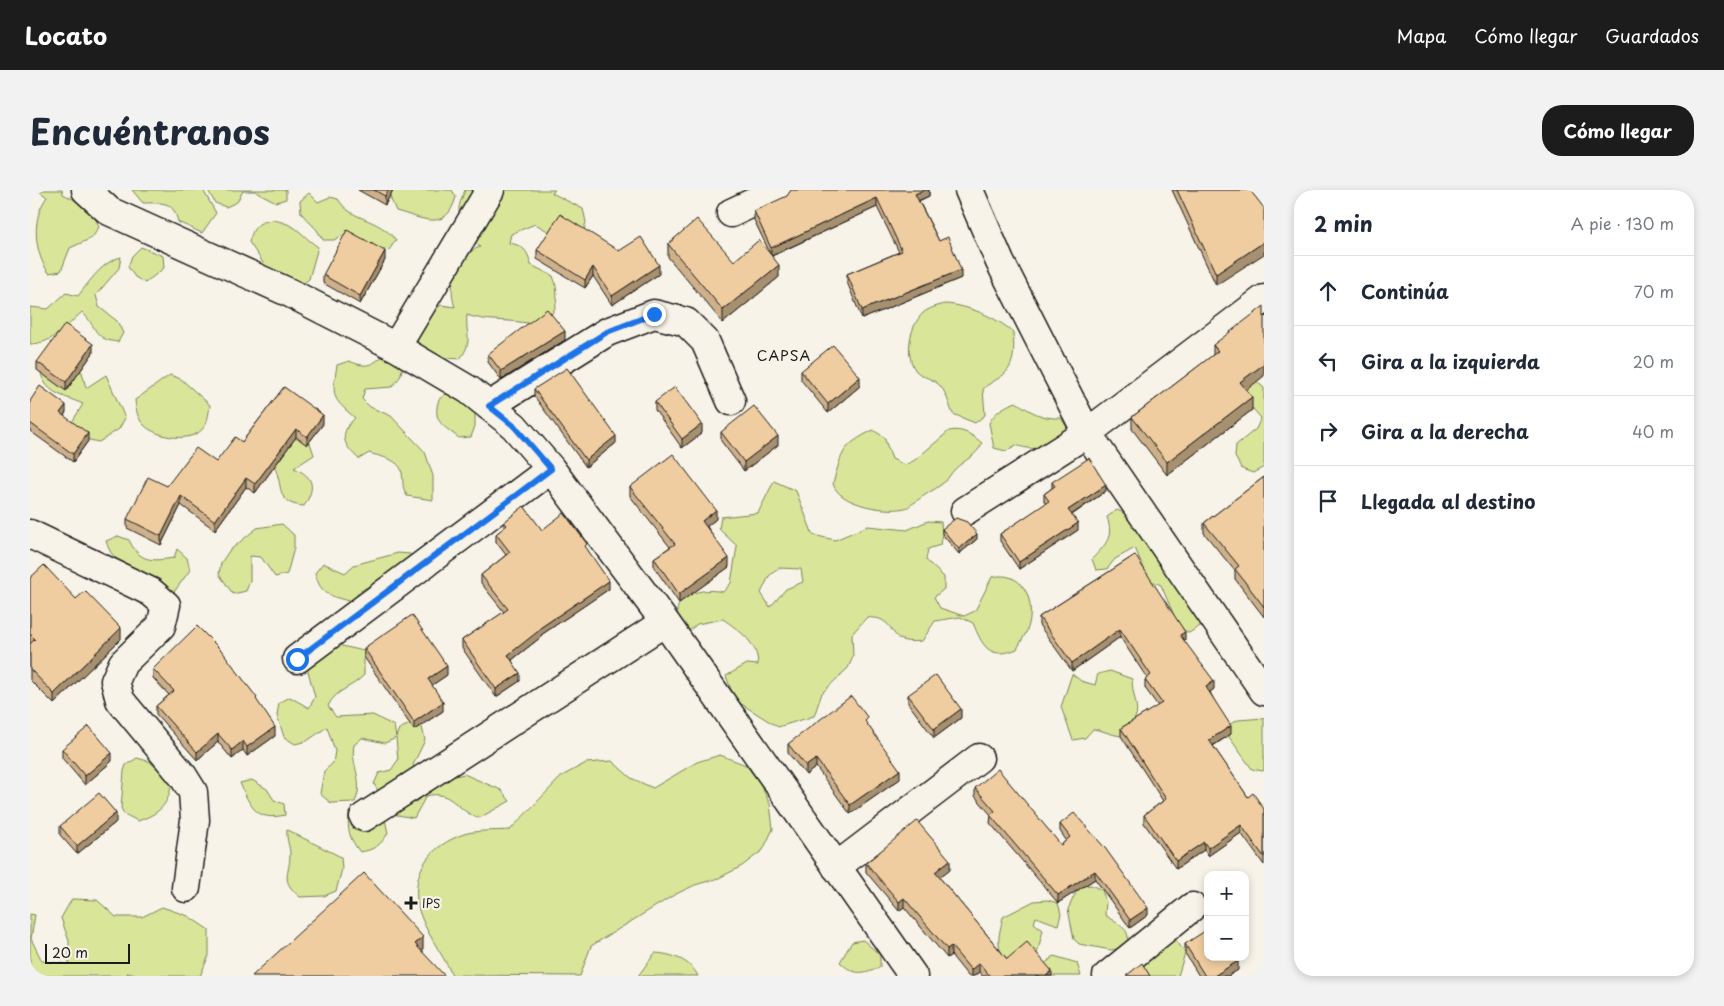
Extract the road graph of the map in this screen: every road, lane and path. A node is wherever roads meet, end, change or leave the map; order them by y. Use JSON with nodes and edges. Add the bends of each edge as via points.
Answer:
{"nodes":[{"id":1,"x":86,"y":190,"type":"edge"},
{"id":2,"x":490,"y":190,"type":"edge"},
{"id":3,"x":780,"y":190,"type":"edge"},
{"id":4,"x":969,"y":190,"type":"edge"},
{"id":5,"x":115,"y":201,"type":"edge"},
{"id":6,"x":731,"y":213,"type":"dead end"},
{"id":7,"x":1264,"y":299,"type":"edge"},
{"id":8,"x":396,"y":347,"type":"junction"},
{"id":9,"x":730,"y":401,"type":"dead end"},
{"id":10,"x":489,"y":406,"type":"junction"},
{"id":11,"x":1087,"y":433,"type":"junction"},
{"id":12,"x":551,"y":469,"type":"junction"},
{"id":13,"x":965,"y":511,"type":"dead end"},
{"id":14,"x":30,"y":534,"type":"edge"},
{"id":15,"x":665,"y":622,"type":"junction"},
{"id":16,"x":297,"y":659,"type":"dead end"},
{"id":17,"x":1264,"y":692,"type":"edge"},
{"id":18,"x":978,"y":758,"type":"dead end"},
{"id":19,"x":364,"y":817,"type":"dead end"},
{"id":20,"x":836,"y":867,"type":"junction"},
{"id":21,"x":186,"y":888,"type":"dead end"},
{"id":22,"x":1192,"y":908,"type":"dead end"},
{"id":23,"x":913,"y":976,"type":"edge"},
{"id":24,"x":1107,"y":976,"type":"edge"}],
"edges":[{"from":1,"to":5,"type":"street"},
{"from":2,"to":8,"type":"street"},
{"from":3,"to":6,"type":"street"},
{"from":4,"to":11,"type":"street","via":[[1000,262]]},
{"from":5,"to":8,"type":"street"},
{"from":7,"to":11,"type":"street"},
{"from":8,"to":10,"type":"street","via":[[469,390]]},
{"from":9,"to":10,"type":"street","via":[[705,341],[686,322],[654,314],[607,332]]},
{"from":10,"to":12,"type":"street","via":[[514,426]]},
{"from":11,"to":13,"type":"street"},
{"from":11,"to":17,"type":"street"},
{"from":12,"to":15,"type":"street"},
{"from":12,"to":16,"type":"street"},
{"from":14,"to":21,"type":"street","via":[[151,592],[166,605],[161,626],[123,662],[115,681],[120,700],[193,792],[195,820]]},
{"from":15,"to":19,"type":"street"},
{"from":15,"to":20,"type":"street"},
{"from":18,"to":20,"type":"street"},
{"from":20,"to":23,"type":"street"},
{"from":22,"to":24,"type":"street"}]}
